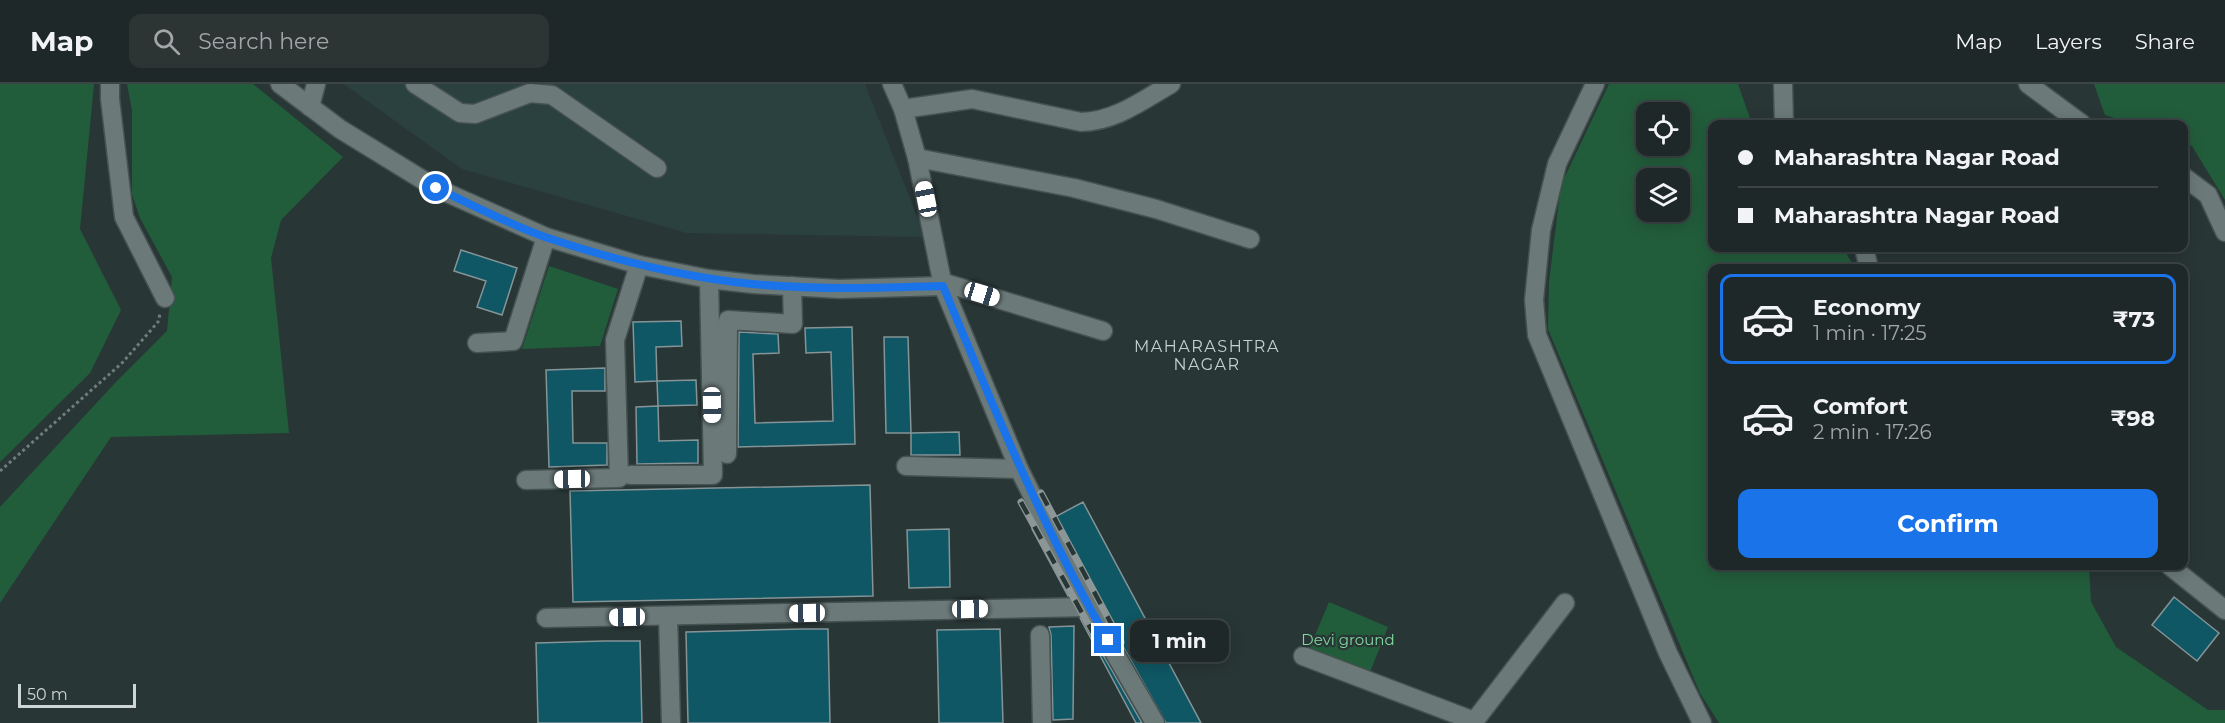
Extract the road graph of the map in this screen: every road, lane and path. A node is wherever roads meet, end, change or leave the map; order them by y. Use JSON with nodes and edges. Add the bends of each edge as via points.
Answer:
{"nodes":[{"id":1,"x":110,"y":84,"type":"edge"},
{"id":2,"x":279,"y":84,"type":"edge"},
{"id":3,"x":316,"y":84,"type":"edge"},
{"id":4,"x":415,"y":84,"type":"edge"},
{"id":5,"x":892,"y":84,"type":"edge"},
{"id":6,"x":1594,"y":84,"type":"edge"},
{"id":7,"x":1783,"y":84,"type":"edge"},
{"id":8,"x":2028,"y":84,"type":"edge"},
{"id":9,"x":1159,"y":87,"type":"edge"},
{"id":10,"x":971,"y":91,"type":"edge"},
{"id":11,"x":310,"y":107,"type":"junction"},
{"id":12,"x":903,"y":110,"type":"junction"},
{"id":13,"x":1784,"y":120,"type":"edge"},
{"id":14,"x":2077,"y":120,"type":"edge"},
{"id":15,"x":917,"y":158,"type":"junction"},
{"id":16,"x":657,"y":168,"type":"dead end"},
{"id":17,"x":2188,"y":180,"type":"edge"},
{"id":18,"x":2225,"y":232,"type":"edge"},
{"id":19,"x":546,"y":237,"type":"junction"},
{"id":20,"x":1250,"y":239,"type":"dead end"},
{"id":21,"x":639,"y":265,"type":"junction"},
{"id":22,"x":709,"y":279,"type":"junction"},
{"id":23,"x":943,"y":284,"type":"junction"},
{"id":24,"x":792,"y":286,"type":"junction"},
{"id":25,"x":165,"y":298,"type":"joint"},
{"id":26,"x":1103,"y":331,"type":"dead end"},
{"id":27,"x":477,"y":343,"type":"dead end"},
{"id":28,"x":727,"y":454,"type":"dead end"},
{"id":29,"x":906,"y":466,"type":"dead end"},
{"id":30,"x":1019,"y":469,"type":"junction"},
{"id":31,"x":0,"y":471,"type":"edge"},
{"id":32,"x":630,"y":474,"type":"dead end"},
{"id":33,"x":526,"y":480,"type":"dead end"},
{"id":34,"x":2175,"y":570,"type":"edge"},
{"id":35,"x":1565,"y":603,"type":"dead end"},
{"id":36,"x":1088,"y":607,"type":"junction"},
{"id":37,"x":2225,"y":610,"type":"edge"},
{"id":38,"x":668,"y":616,"type":"junction"},
{"id":39,"x":546,"y":618,"type":"dead end"},
{"id":40,"x":1040,"y":635,"type":"dead end"},
{"id":41,"x":1303,"y":656,"type":"dead end"},
{"id":42,"x":1473,"y":722,"type":"edge"},
{"id":43,"x":671,"y":723,"type":"edge"},
{"id":44,"x":1042,"y":723,"type":"edge"},
{"id":45,"x":1155,"y":723,"type":"edge"},
{"id":46,"x":1702,"y":723,"type":"edge"}],
"edges":[{"from":1,"to":25,"type":"street","via":[[124,217]]},
{"from":2,"to":11,"type":"street"},
{"from":3,"to":11,"type":"street"},
{"from":4,"to":16,"type":"street","via":[[460,113],[475,114],[530,93],[552,95]]},
{"from":5,"to":12,"type":"street"},
{"from":6,"to":46,"type":"street","via":[[1557,164],[1541,230],[1534,300],[1538,335],[1668,653]]},
{"from":7,"to":13,"type":"street"},
{"from":8,"to":14,"type":"street"},
{"from":9,"to":10,"type":"street","via":[[1108,119],[1096,122],[1081,122]]},
{"from":10,"to":12,"type":"street"},
{"from":11,"to":19,"type":"street","via":[[436,188]]},
{"from":12,"to":15,"type":"street"},
{"from":15,"to":20,"type":"street","via":[[1074,188]]},
{"from":15,"to":23,"type":"street"},
{"from":17,"to":18,"type":"street","via":[[2208,195]]},
{"from":19,"to":21,"type":"street"},
{"from":19,"to":27,"type":"street","via":[[513,341]]},
{"from":21,"to":22,"type":"street"},
{"from":21,"to":33,"type":"street","via":[[615,340],[619,478]]},
{"from":22,"to":24,"type":"street"},
{"from":22,"to":32,"type":"street","via":[[712,475]]},
{"from":23,"to":24,"type":"street","via":[[839,289]]},
{"from":23,"to":26,"type":"street"},
{"from":23,"to":30,"type":"street"},
{"from":24,"to":28,"type":"street","via":[[794,324],[728,320]]},
{"from":25,"to":31,"type":"path","via":[[158,322],[122,363]]},
{"from":29,"to":30,"type":"street"},
{"from":30,"to":36,"type":"street"},
{"from":34,"to":37,"type":"street"},
{"from":35,"to":42,"type":"street"},
{"from":36,"to":38,"type":"street"},
{"from":36,"to":45,"type":"street"},
{"from":38,"to":39,"type":"street"},
{"from":38,"to":43,"type":"street"},
{"from":40,"to":44,"type":"street"},
{"from":41,"to":42,"type":"street"}]}
